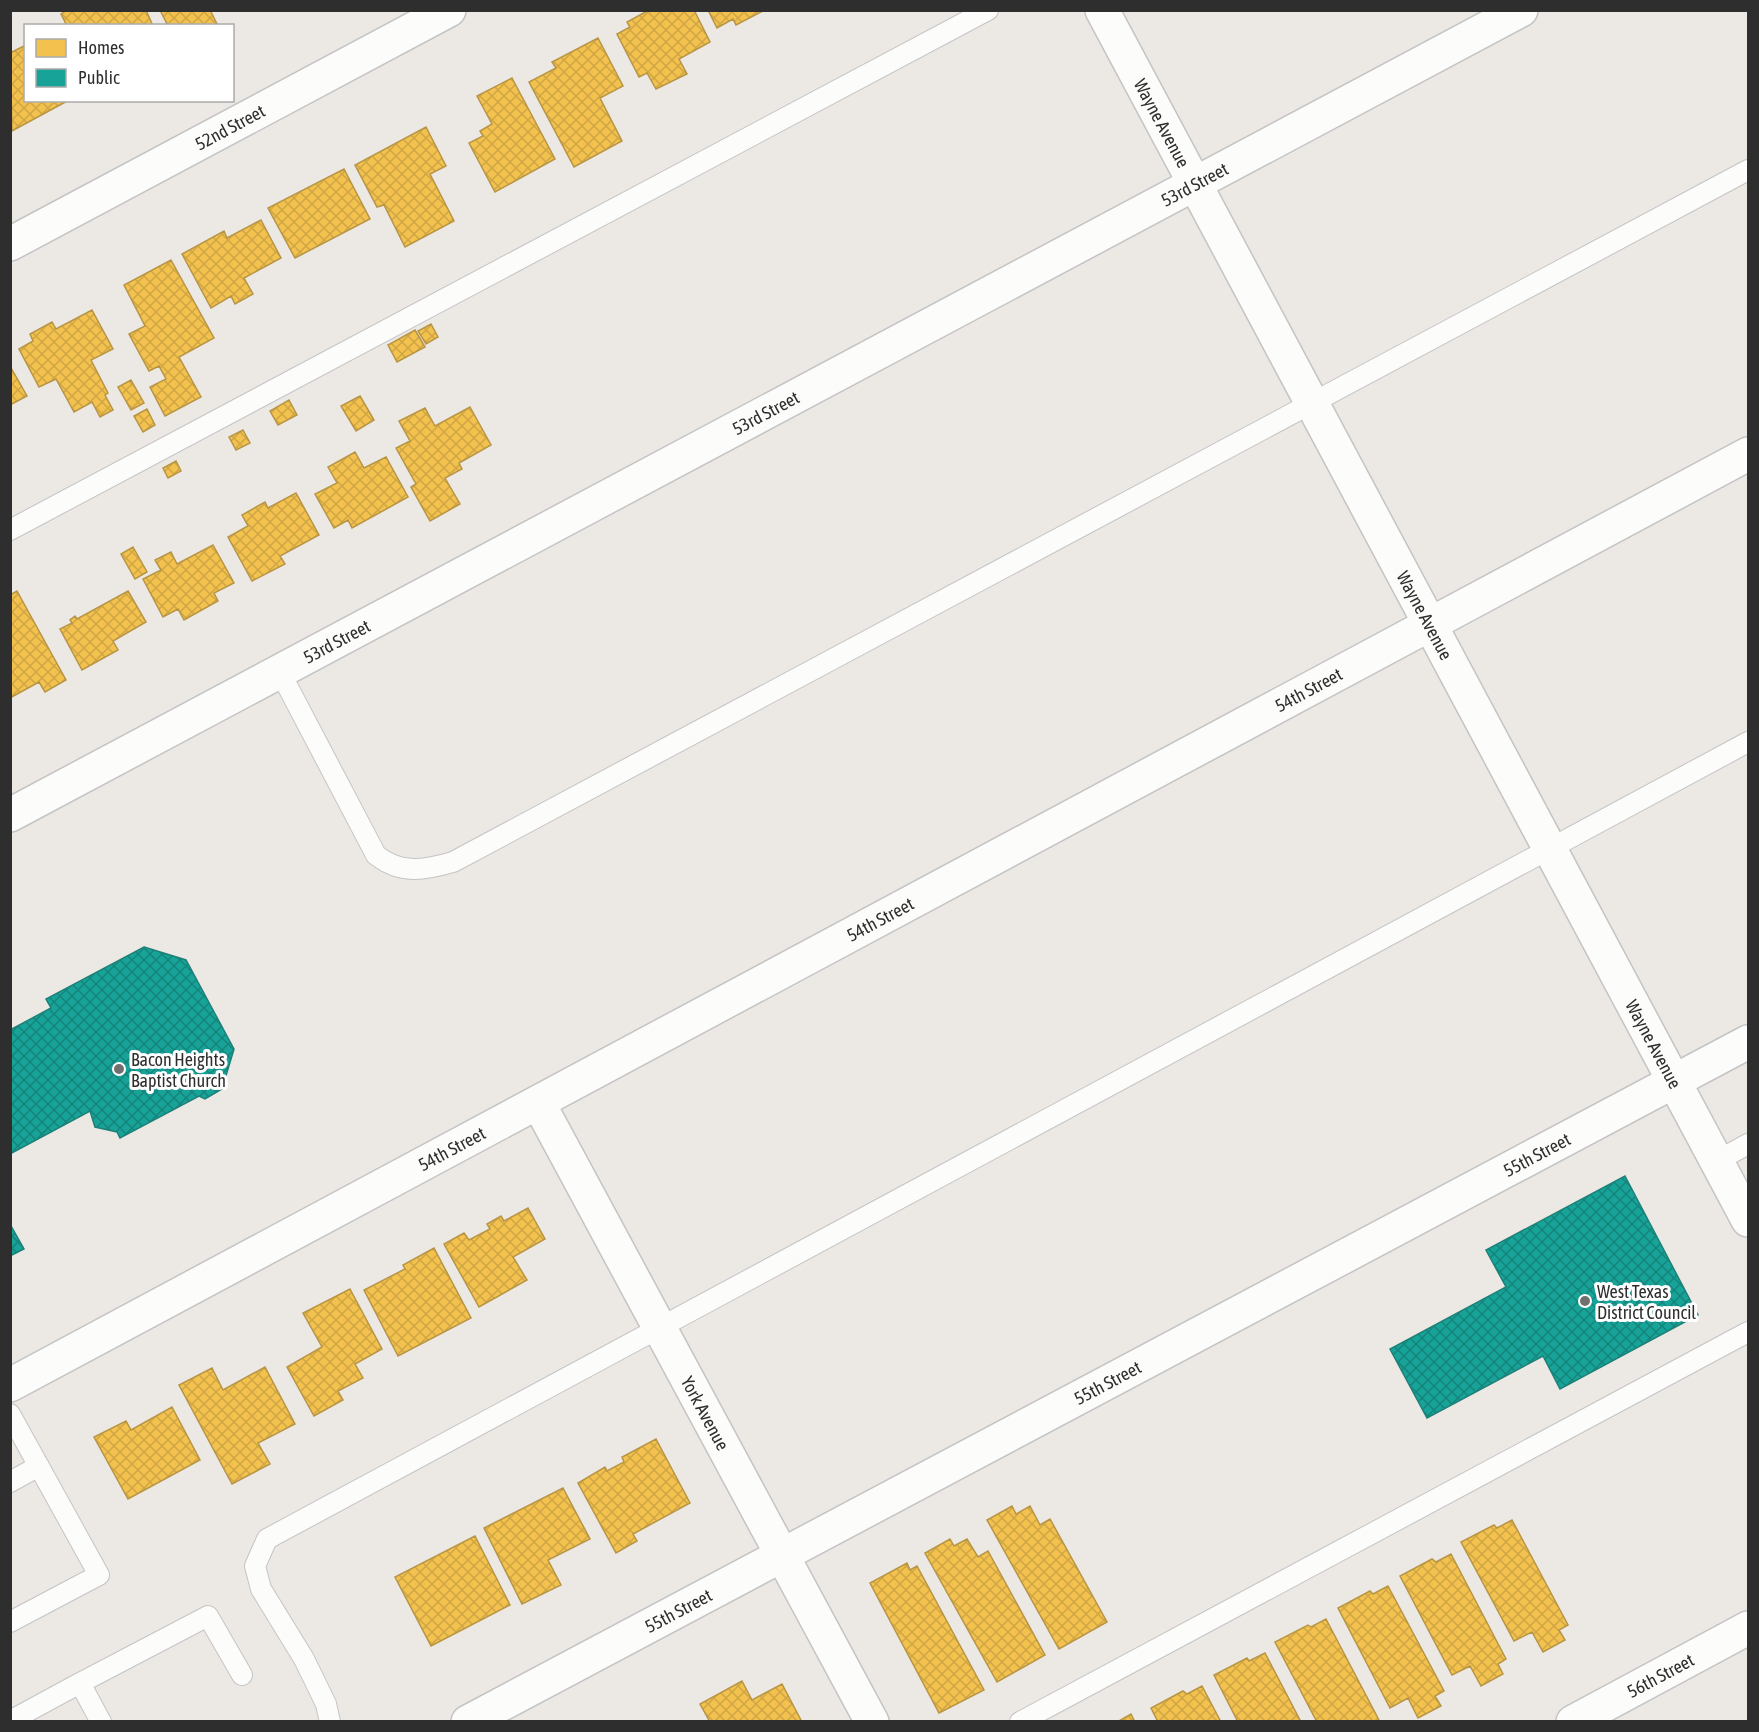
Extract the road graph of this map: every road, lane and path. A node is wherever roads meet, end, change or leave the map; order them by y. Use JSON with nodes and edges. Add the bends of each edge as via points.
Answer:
{"nodes":[{"id":1,"x":449,"y":10,"type":"edge"},
{"id":2,"x":988,"y":10,"type":"edge"},
{"id":3,"x":1102,"y":10,"type":"edge"},
{"id":4,"x":1521,"y":10,"type":"edge"},
{"id":5,"x":1749,"y":170,"type":"edge"},
{"id":6,"x":1194,"y":186,"type":"junction"},
{"id":7,"x":10,"y":244,"type":"edge"},
{"id":8,"x":1311,"y":403,"type":"junction"},
{"id":9,"x":1749,"y":454,"type":"edge"},
{"id":10,"x":10,"y":530,"type":"edge"},
{"id":11,"x":1431,"y":625,"type":"junction"},
{"id":12,"x":280,"y":672,"type":"junction"},
{"id":13,"x":1749,"y":741,"type":"edge"},
{"id":14,"x":10,"y":815,"type":"edge"},
{"id":15,"x":1550,"y":847,"type":"junction"},
{"id":16,"x":1749,"y":1042,"type":"edge"},
{"id":17,"x":1675,"y":1082,"type":"junction"},
{"id":18,"x":539,"y":1104,"type":"junction"},
{"id":19,"x":1749,"y":1144,"type":"edge"},
{"id":20,"x":1717,"y":1161,"type":"junction"},
{"id":21,"x":1749,"y":1220,"type":"edge"},
{"id":22,"x":659,"y":1327,"type":"junction"},
{"id":23,"x":1749,"y":1332,"type":"edge"},
{"id":24,"x":10,"y":1385,"type":"edge"},
{"id":25,"x":10,"y":1414,"type":"edge"},
{"id":26,"x":39,"y":1466,"type":"junction"},
{"id":27,"x":10,"y":1482,"type":"edge"},
{"id":28,"x":782,"y":1555,"type":"junction"},
{"id":29,"x":10,"y":1622,"type":"edge"},
{"id":30,"x":1749,"y":1628,"type":"edge"},
{"id":31,"x":242,"y":1675,"type":"dead end"},
{"id":32,"x":80,"y":1683,"type":"junction"},
{"id":33,"x":10,"y":1720,"type":"edge"},
{"id":34,"x":101,"y":1722,"type":"edge"},
{"id":35,"x":330,"y":1722,"type":"edge"},
{"id":36,"x":468,"y":1722,"type":"edge"},
{"id":37,"x":872,"y":1722,"type":"edge"},
{"id":38,"x":1020,"y":1722,"type":"edge"},
{"id":39,"x":1573,"y":1722,"type":"edge"}],
"edges":[{"from":1,"to":7,"type":"street","name":"52nd Street"},
{"from":2,"to":10,"type":"lane"},
{"from":3,"to":6,"type":"street","name":"Wayne Avenue"},
{"from":4,"to":6,"type":"street","name":"53rd Street"},
{"from":5,"to":8,"type":"lane"},
{"from":6,"to":8,"type":"street","name":"Wayne Avenue"},
{"from":6,"to":12,"type":"street","name":"53rd Street"},
{"from":8,"to":11,"type":"street","name":"Wayne Avenue"},
{"from":8,"to":12,"type":"lane","via":[[453,862],[432,868],[403,869],[376,855]]},
{"from":9,"to":11,"type":"street","name":"54th Street"},
{"from":11,"to":15,"type":"street","name":"Wayne Avenue"},
{"from":11,"to":18,"type":"street","name":"54th Street"},
{"from":12,"to":14,"type":"street","name":"53rd Street"},
{"from":13,"to":15,"type":"lane"},
{"from":15,"to":17,"type":"street","name":"Wayne Avenue"},
{"from":15,"to":22,"type":"lane"},
{"from":16,"to":17,"type":"street","name":"55th Street"},
{"from":17,"to":20,"type":"street","name":"Wayne Avenue"},
{"from":17,"to":28,"type":"street","name":"55th Street"},
{"from":18,"to":22,"type":"street","name":"York Avenue"},
{"from":18,"to":24,"type":"street","name":"54th Street"},
{"from":19,"to":20,"type":"lane"},
{"from":20,"to":21,"type":"street","name":"Wayne Avenue"},
{"from":22,"to":28,"type":"street","name":"York Avenue"},
{"from":22,"to":35,"type":"lane","via":[[267,1539],[255,1566],[261,1589],[304,1659],[326,1704]]},
{"from":23,"to":38,"type":"lane"},
{"from":25,"to":26,"type":"lane"},
{"from":26,"to":27,"type":"lane"},
{"from":26,"to":29,"type":"lane","via":[[99,1575]]},
{"from":28,"to":36,"type":"street","name":"55th Street"},
{"from":28,"to":37,"type":"street","name":"York Avenue"},
{"from":30,"to":39,"type":"street","name":"56th Street"},
{"from":31,"to":32,"type":"lane","via":[[208,1616]]},
{"from":32,"to":33,"type":"lane"},
{"from":32,"to":34,"type":"lane"}]}
